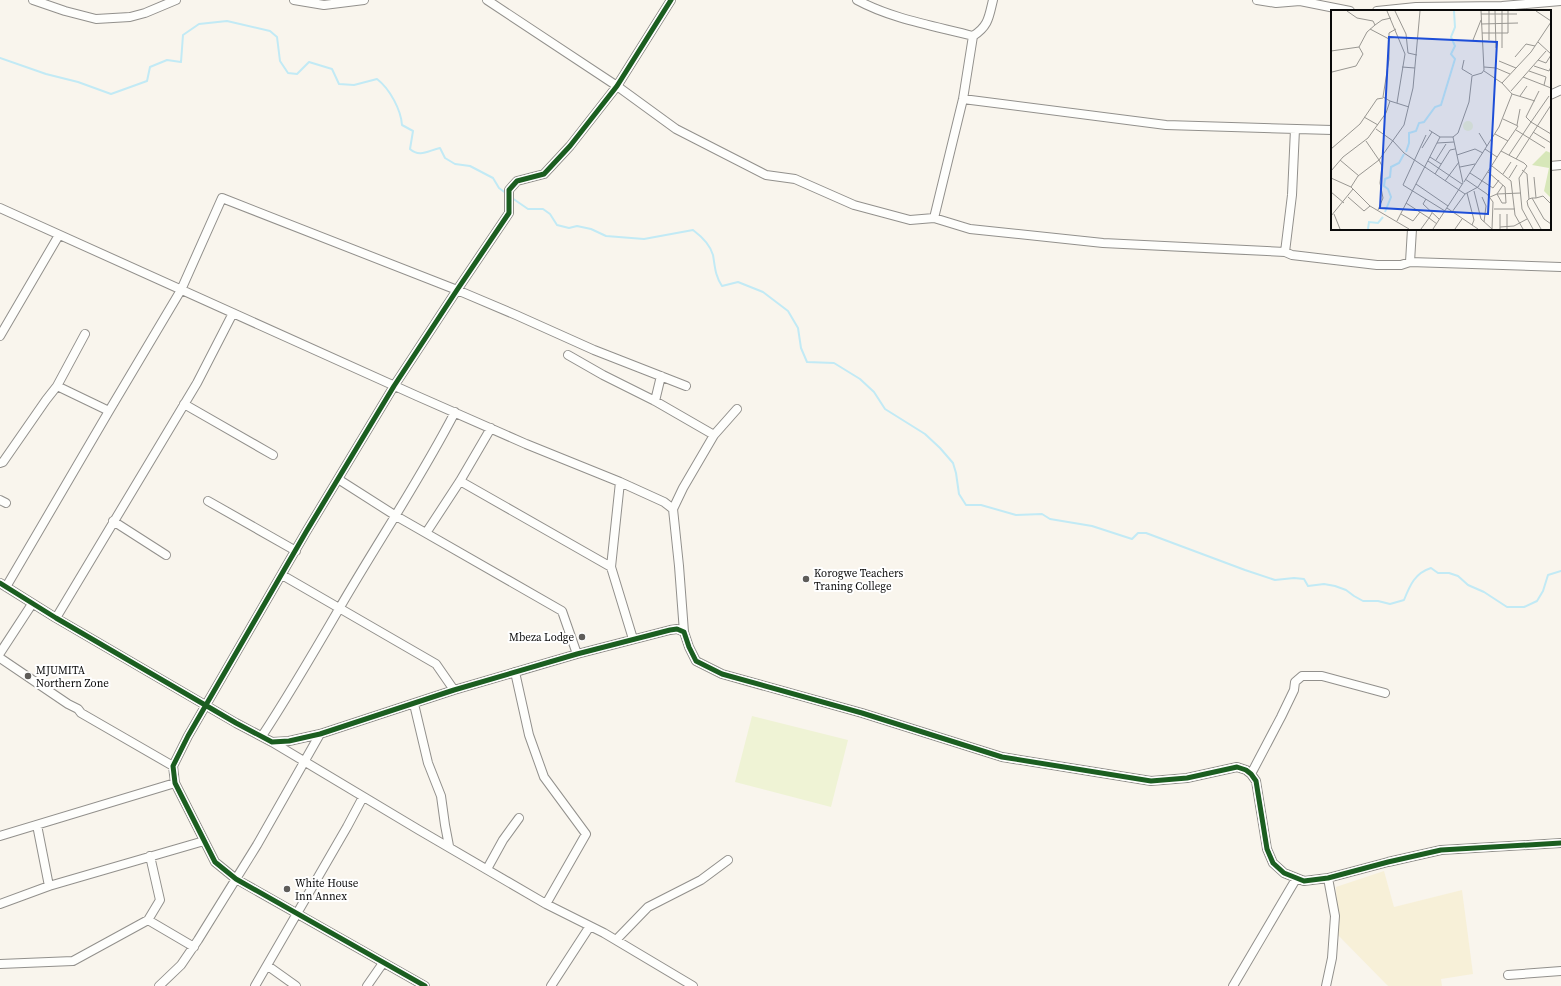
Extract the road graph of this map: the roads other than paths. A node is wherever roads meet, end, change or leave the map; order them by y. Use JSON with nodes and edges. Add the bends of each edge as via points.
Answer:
{"nodes":[{"id":1,"x":34,"y":0,"type":"edge"},
{"id":2,"x":176,"y":0,"type":"edge"},
{"id":3,"x":294,"y":0,"type":"edge"},
{"id":4,"x":364,"y":0,"type":"edge"},
{"id":5,"x":487,"y":0,"type":"edge"},
{"id":6,"x":671,"y":0,"type":"edge"},
{"id":7,"x":857,"y":0,"type":"edge"},
{"id":8,"x":993,"y":0,"type":"edge"},
{"id":9,"x":1257,"y":0,"type":"edge"},
{"id":10,"x":1561,"y":1,"type":"edge"},
{"id":11,"x":1539,"y":2,"type":"edge"},
{"id":12,"x":1345,"y":10,"type":"edge"},
{"id":13,"x":1387,"y":10,"type":"edge"},
{"id":14,"x":973,"y":36,"type":"junction"},
{"id":15,"x":617,"y":86,"type":"junction"},
{"id":16,"x":1561,"y":90,"type":"edge"},
{"id":17,"x":1551,"y":95,"type":"edge"},
{"id":18,"x":963,"y":99,"type":"junction"},
{"id":19,"x":1295,"y":129,"type":"junction"},
{"id":20,"x":1331,"y":130,"type":"edge"},
{"id":21,"x":1561,"y":165,"type":"edge"},
{"id":22,"x":1551,"y":166,"type":"edge"},
{"id":23,"x":0,"y":208,"type":"edge"},
{"id":24,"x":934,"y":218,"type":"junction"},
{"id":25,"x":1412,"y":230,"type":"edge"},
{"id":26,"x":59,"y":235,"type":"junction"},
{"id":27,"x":1286,"y":252,"type":"junction"},
{"id":28,"x":1410,"y":262,"type":"junction"},
{"id":29,"x":1561,"y":267,"type":"edge"},
{"id":30,"x":181,"y":290,"type":"junction"},
{"id":31,"x":457,"y":290,"type":"junction"},
{"id":32,"x":233,"y":313,"type":"junction"},
{"id":33,"x":85,"y":334,"type":"dead end"},
{"id":34,"x":0,"y":336,"type":"edge"},
{"id":35,"x":568,"y":355,"type":"dead end"},
{"id":36,"x":661,"y":376,"type":"junction"},
{"id":37,"x":57,"y":386,"type":"junction"},
{"id":38,"x":394,"y":386,"type":"junction"},
{"id":39,"x":686,"y":386,"type":"dead end"},
{"id":40,"x":655,"y":401,"type":"junction"},
{"id":41,"x":184,"y":404,"type":"junction"},
{"id":42,"x":737,"y":409,"type":"dead end"},
{"id":43,"x":109,"y":410,"type":"junction"},
{"id":44,"x":455,"y":412,"type":"junction"},
{"id":45,"x":491,"y":428,"type":"junction"},
{"id":46,"x":714,"y":435,"type":"junction"},
{"id":47,"x":273,"y":455,"type":"dead end"},
{"id":48,"x":0,"y":463,"type":"edge"},
{"id":49,"x":338,"y":479,"type":"junction"},
{"id":50,"x":460,"y":481,"type":"junction"},
{"id":51,"x":620,"y":482,"type":"junction"},
{"id":52,"x":208,"y":501,"type":"dead end"},
{"id":53,"x":673,"y":509,"type":"junction"},
{"id":54,"x":396,"y":516,"type":"junction"},
{"id":55,"x":113,"y":521,"type":"junction"},
{"id":56,"x":426,"y":532,"type":"junction"},
{"id":57,"x":296,"y":551,"type":"junction"},
{"id":58,"x":166,"y":555,"type":"dead end"},
{"id":59,"x":611,"y":567,"type":"junction"},
{"id":60,"x":282,"y":575,"type":"junction"},
{"id":61,"x":3,"y":585,"type":"edge"},
{"id":62,"x":32,"y":604,"type":"junction"},
{"id":63,"x":339,"y":608,"type":"junction"},
{"id":64,"x":56,"y":618,"type":"junction"},
{"id":65,"x":684,"y":632,"type":"junction"},
{"id":66,"x":634,"y":639,"type":"junction"},
{"id":67,"x":0,"y":653,"type":"edge"},
{"id":68,"x":577,"y":654,"type":"junction"},
{"id":69,"x":0,"y":658,"type":"edge"},
{"id":70,"x":515,"y":672,"type":"junction"},
{"id":71,"x":454,"y":690,"type":"junction"},
{"id":72,"x":1385,"y":693,"type":"dead end"},
{"id":73,"x":414,"y":704,"type":"junction"},
{"id":74,"x":207,"y":705,"type":"junction"},
{"id":75,"x":320,"y":734,"type":"junction"},
{"id":76,"x":262,"y":736,"type":"junction"},
{"id":77,"x":272,"y":742,"type":"junction"},
{"id":78,"x":304,"y":762,"type":"junction"},
{"id":79,"x":173,"y":766,"type":"junction"},
{"id":80,"x":1251,"y":774,"type":"junction"},
{"id":81,"x":175,"y":783,"type":"junction"},
{"id":82,"x":363,"y":797,"type":"junction"},
{"id":83,"x":519,"y":818,"type":"dead end"},
{"id":84,"x":37,"y":825,"type":"junction"},
{"id":85,"x":0,"y":836,"type":"edge"},
{"id":86,"x":204,"y":841,"type":"junction"},
{"id":87,"x":1561,"y":843,"type":"edge"},
{"id":88,"x":449,"y":846,"type":"junction"},
{"id":89,"x":150,"y":856,"type":"junction"},
{"id":90,"x":728,"y":860,"type":"dead end"},
{"id":91,"x":487,"y":869,"type":"junction"},
{"id":92,"x":1328,"y":878,"type":"junction"},
{"id":93,"x":236,"y":879,"type":"junction"},
{"id":94,"x":1296,"y":879,"type":"junction"},
{"id":95,"x":49,"y":886,"type":"junction"},
{"id":96,"x":0,"y":904,"type":"edge"},
{"id":97,"x":546,"y":904,"type":"junction"},
{"id":98,"x":297,"y":913,"type":"junction"},
{"id":99,"x":148,"y":920,"type":"junction"},
{"id":100,"x":590,"y":926,"type":"junction"},
{"id":101,"x":616,"y":940,"type":"junction"},
{"id":102,"x":194,"y":947,"type":"junction"},
{"id":103,"x":383,"y":963,"type":"junction"},
{"id":104,"x":0,"y":964,"type":"edge"},
{"id":105,"x":268,"y":966,"type":"junction"},
{"id":106,"x":1561,"y":971,"type":"edge"},
{"id":107,"x":1508,"y":975,"type":"dead end"},
{"id":108,"x":159,"y":986,"type":"edge"},
{"id":109,"x":255,"y":986,"type":"edge"},
{"id":110,"x":296,"y":986,"type":"edge"},
{"id":111,"x":367,"y":986,"type":"edge"},
{"id":112,"x":425,"y":986,"type":"edge"},
{"id":113,"x":550,"y":986,"type":"edge"},
{"id":114,"x":693,"y":986,"type":"edge"},
{"id":115,"x":1233,"y":986,"type":"edge"},
{"id":116,"x":1326,"y":986,"type":"edge"}],
"edges":[{"from":1,"to":2,"type":"street","via":[[96,19],[130,17]]},
{"from":3,"to":4,"type":"street","via":[[324,5]]},
{"from":5,"to":15,"type":"street"},
{"from":6,"to":15,"type":"street"},
{"from":7,"to":14,"type":"street","via":[[914,21]]},
{"from":8,"to":14,"type":"street","via":[[988,22]]},
{"from":9,"to":12,"type":"street","via":[[1276,3],[1300,1]]},
{"from":10,"to":11,"type":"street"},
{"from":11,"to":13,"type":"street","via":[[1502,6]]},
{"from":14,"to":18,"type":"street"},
{"from":15,"to":24,"type":"street","via":[[676,129],[766,174],[795,179],[854,204],[910,220]]},
{"from":15,"to":31,"type":"street","via":[[570,146],[544,174],[517,180],[509,190],[509,213]]},
{"from":16,"to":17,"type":"street"},
{"from":18,"to":19,"type":"street","via":[[1166,125]]},
{"from":18,"to":24,"type":"street"},
{"from":19,"to":20,"type":"street"},
{"from":19,"to":27,"type":"street"},
{"from":21,"to":22,"type":"street"},
{"from":23,"to":26,"type":"street"},
{"from":24,"to":27,"type":"street","via":[[970,229],[1103,243]]},
{"from":25,"to":28,"type":"street"},
{"from":26,"to":30,"type":"street"},
{"from":26,"to":34,"type":"street"},
{"from":27,"to":28,"type":"street","via":[[1292,255],[1377,265],[1402,265]]},
{"from":28,"to":29,"type":"street"},
{"from":30,"to":31,"type":"street","via":[[222,198]]},
{"from":30,"to":32,"type":"street"},
{"from":30,"to":43,"type":"street"},
{"from":31,"to":36,"type":"street","via":[[594,350]]},
{"from":31,"to":38,"type":"street"},
{"from":32,"to":38,"type":"street"},
{"from":32,"to":41,"type":"street"},
{"from":33,"to":37,"type":"street"},
{"from":35,"to":40,"type":"street"},
{"from":36,"to":39,"type":"street"},
{"from":36,"to":40,"type":"street"},
{"from":37,"to":43,"type":"street"},
{"from":37,"to":48,"type":"street"},
{"from":38,"to":44,"type":"street"},
{"from":38,"to":49,"type":"street"},
{"from":40,"to":46,"type":"street"},
{"from":41,"to":47,"type":"street"},
{"from":41,"to":55,"type":"street"},
{"from":42,"to":46,"type":"street"},
{"from":43,"to":61,"type":"street"},
{"from":44,"to":45,"type":"street"},
{"from":44,"to":54,"type":"street"},
{"from":45,"to":50,"type":"street"},
{"from":45,"to":51,"type":"street"},
{"from":46,"to":53,"type":"street"},
{"from":49,"to":54,"type":"street"},
{"from":49,"to":57,"type":"street"},
{"from":50,"to":56,"type":"street"},
{"from":50,"to":59,"type":"street"},
{"from":51,"to":53,"type":"street","via":[[664,502]]},
{"from":51,"to":59,"type":"street"},
{"from":52,"to":57,"type":"street"},
{"from":53,"to":65,"type":"street"},
{"from":54,"to":56,"type":"street"},
{"from":54,"to":63,"type":"street"},
{"from":55,"to":58,"type":"street"},
{"from":55,"to":64,"type":"street"},
{"from":56,"to":68,"type":"street","via":[[562,611]]},
{"from":57,"to":60,"type":"street"},
{"from":59,"to":66,"type":"street"},
{"from":60,"to":63,"type":"street"},
{"from":60,"to":74,"type":"street"},
{"from":61,"to":62,"type":"street"},
{"from":62,"to":64,"type":"street"},
{"from":62,"to":67,"type":"street"},
{"from":63,"to":71,"type":"street","via":[[436,664]]},
{"from":63,"to":76,"type":"street"},
{"from":64,"to":74,"type":"street"},
{"from":65,"to":66,"type":"street","via":[[677,629]]},
{"from":65,"to":80,"type":"street","via":[[696,661],[722,674],[862,713],[1002,757],[1151,781],[1187,778],[1237,767]]},
{"from":66,"to":68,"type":"street"},
{"from":68,"to":70,"type":"street"},
{"from":69,"to":79,"type":"street","via":[[78,709],[81,714]]},
{"from":70,"to":71,"type":"street"},
{"from":70,"to":97,"type":"street","via":[[529,736],[544,777],[586,834]]},
{"from":71,"to":73,"type":"street"},
{"from":72,"to":80,"type":"street","via":[[1322,676],[1302,676],[1296,682]]},
{"from":73,"to":75,"type":"street"},
{"from":73,"to":88,"type":"street","via":[[428,763],[442,796],[444,826]]},
{"from":74,"to":76,"type":"street"},
{"from":74,"to":79,"type":"street"},
{"from":75,"to":77,"type":"street"},
{"from":75,"to":78,"type":"street"},
{"from":76,"to":77,"type":"street"},
{"from":77,"to":78,"type":"street"},
{"from":78,"to":82,"type":"street"},
{"from":78,"to":93,"type":"street"},
{"from":79,"to":81,"type":"street"},
{"from":80,"to":94,"type":"street","via":[[1256,781],[1267,849],[1273,863]]},
{"from":81,"to":84,"type":"street"},
{"from":81,"to":86,"type":"street"},
{"from":82,"to":88,"type":"street"},
{"from":82,"to":98,"type":"street"},
{"from":83,"to":91,"type":"street"},
{"from":84,"to":85,"type":"street"},
{"from":84,"to":95,"type":"street"},
{"from":86,"to":89,"type":"street"},
{"from":86,"to":93,"type":"street","via":[[215,862]]},
{"from":87,"to":92,"type":"street","via":[[1441,850]]},
{"from":88,"to":91,"type":"street"},
{"from":89,"to":95,"type":"street"},
{"from":89,"to":99,"type":"street","via":[[160,900]]},
{"from":90,"to":101,"type":"street","via":[[701,880],[648,907]]},
{"from":91,"to":97,"type":"street"},
{"from":92,"to":94,"type":"street","via":[[1304,881]]},
{"from":92,"to":116,"type":"street","via":[[1335,916],[1332,958]]},
{"from":93,"to":98,"type":"street"},
{"from":93,"to":102,"type":"street"},
{"from":94,"to":115,"type":"street"},
{"from":95,"to":96,"type":"street"},
{"from":97,"to":100,"type":"street"},
{"from":98,"to":103,"type":"street"},
{"from":98,"to":105,"type":"street"},
{"from":99,"to":102,"type":"street"},
{"from":99,"to":104,"type":"street","via":[[73,961]]},
{"from":100,"to":101,"type":"street"},
{"from":100,"to":113,"type":"street"},
{"from":101,"to":114,"type":"street"},
{"from":102,"to":108,"type":"street","via":[[181,965]]},
{"from":103,"to":111,"type":"street"},
{"from":103,"to":112,"type":"street"},
{"from":105,"to":109,"type":"street"},
{"from":105,"to":110,"type":"street"},
{"from":106,"to":107,"type":"street"}]}
